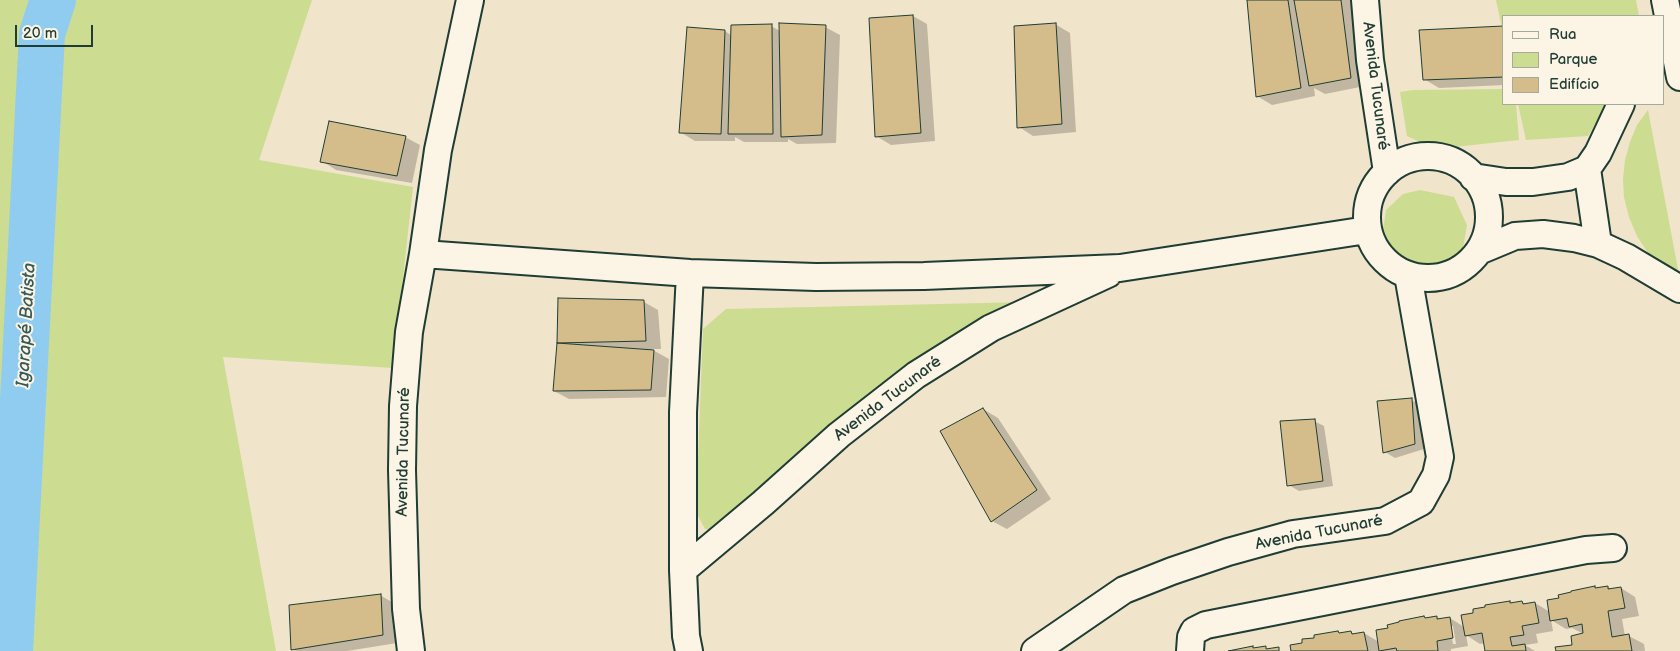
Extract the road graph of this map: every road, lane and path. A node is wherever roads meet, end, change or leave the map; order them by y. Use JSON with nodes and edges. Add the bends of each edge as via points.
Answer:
{"nodes":[{"id":1,"x":470,"y":0,"type":"edge"},
{"id":2,"x":1365,"y":0,"type":"edge"},
{"id":3,"x":1665,"y":0,"type":"edge"},
{"id":4,"x":1668,"y":37,"type":"edge"},
{"id":5,"x":1680,"y":78,"type":"edge"},
{"id":6,"x":1621,"y":105,"type":"edge"},
{"id":7,"x":1587,"y":168,"type":"junction"},
{"id":8,"x":1387,"y":172,"type":"junction"},
{"id":9,"x":1473,"y":176,"type":"junction"},
{"id":10,"x":1368,"y":230,"type":"junction"},
{"id":11,"x":1598,"y":244,"type":"junction"},
{"id":12,"x":1479,"y":250,"type":"junction"},
{"id":13,"x":423,"y":254,"type":"junction"},
{"id":14,"x":1120,"y":268,"type":"junction"},
{"id":15,"x":690,"y":273,"type":"junction"},
{"id":16,"x":1408,"y":275,"type":"junction"},
{"id":17,"x":1680,"y":289,"type":"edge"},
{"id":18,"x":1613,"y":548,"type":"dead end"},
{"id":19,"x":683,"y":570,"type":"junction"},
{"id":20,"x":411,"y":651,"type":"edge"},
{"id":21,"x":689,"y":651,"type":"edge"},
{"id":22,"x":1035,"y":651,"type":"edge"},
{"id":23,"x":1190,"y":651,"type":"edge"}],
"edges":[{"from":1,"to":13,"type":"street","name":"Avenida Tucunaré","via":[[438,150]]},
{"from":2,"to":8,"type":"street","name":"Avenida Tucunaré","via":[[1370,60]]},
{"from":3,"to":4,"type":"street"},
{"from":4,"to":5,"type":"street"},
{"from":6,"to":7,"type":"street","via":[[1598,153]]},
{"from":7,"to":9,"type":"street","name":"Avenida Tucunaré","via":[[1568,177],[1533,182],[1506,182]]},
{"from":7,"to":11,"type":"street"},
{"from":8,"to":9,"type":"street","name":"Avenida Tucunaré","via":[[1400,163],[1431,156],[1461,166]]},
{"from":8,"to":10,"type":"street","name":"Avenida Tucunaré","via":[[1376,184],[1370,198],[1366,214]]},
{"from":9,"to":12,"type":"street","name":"Avenida Tucunaré","via":[[1488,205],[1486,236]]},
{"from":10,"to":14,"type":"street","name":"Avenida Tucunaré"},
{"from":10,"to":16,"type":"street","name":"Avenida Tucunaré","via":[[1382,258]]},
{"from":11,"to":12,"type":"street","name":"Avenida Tucunaré","via":[[1543,234],[1515,236]]},
{"from":11,"to":17,"type":"street","name":"Avenida Tucunaré","via":[[1626,256]]},
{"from":12,"to":16,"type":"street","name":"Avenida Tucunaré","via":[[1455,272],[1440,277]]},
{"from":13,"to":15,"type":"street","name":"Avenida Tucunaré"},
{"from":13,"to":20,"type":"street","name":"Avenida Tucunaré","via":[[409,332],[403,406],[403,536]]},
{"from":14,"to":15,"type":"street","name":"Avenida Tucunaré","via":[[924,276]]},
{"from":14,"to":19,"type":"street","name":"Avenida Tucunaré","via":[[991,328],[916,375],[839,435]]},
{"from":15,"to":19,"type":"street","via":[[683,412]]},
{"from":16,"to":22,"type":"street","name":"Avenida Tucunaré","via":[[1440,457],[1436,475],[1421,502],[1385,521],[1293,534],[1172,571],[1124,590]]},
{"from":18,"to":23,"type":"street","via":[[1586,550],[1206,624],[1194,631]]},
{"from":19,"to":21,"type":"street"}]}
